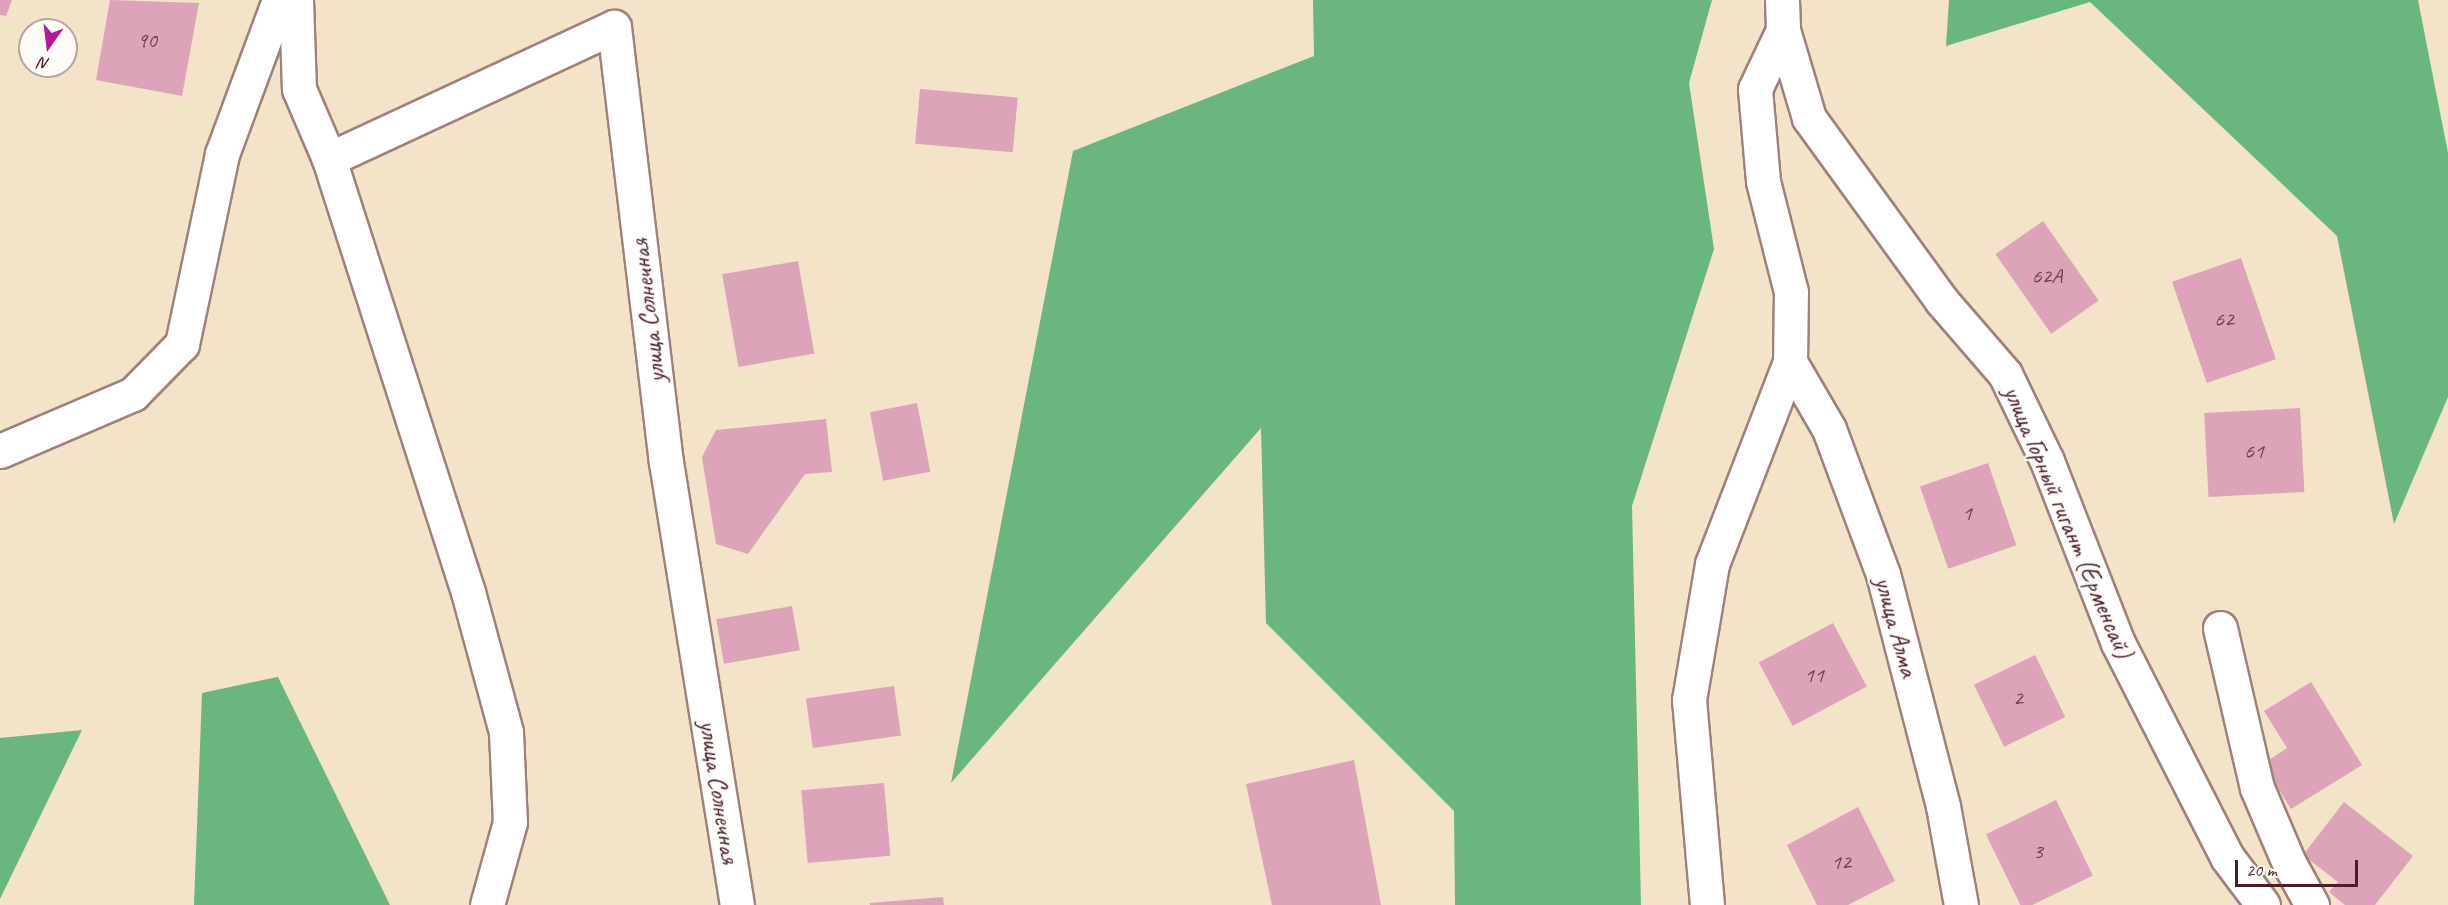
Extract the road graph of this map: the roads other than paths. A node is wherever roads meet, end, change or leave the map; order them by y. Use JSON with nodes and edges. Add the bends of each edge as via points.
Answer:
{"nodes":[{"id":1,"x":279,"y":0,"type":"edge"},
{"id":2,"x":296,"y":0,"type":"edge"},
{"id":3,"x":616,"y":13,"type":"edge"},
{"id":4,"x":1783,"y":15,"type":"edge"},
{"id":5,"x":329,"y":159,"type":"junction"},
{"id":6,"x":1790,"y":362,"type":"junction"},
{"id":7,"x":0,"y":451,"type":"edge"},
{"id":8,"x":2220,"y":628,"type":"dead end"},
{"id":9,"x":487,"y":905,"type":"edge"},
{"id":10,"x":737,"y":905,"type":"edge"},
{"id":11,"x":1707,"y":905,"type":"edge"},
{"id":12,"x":1961,"y":905,"type":"edge"},
{"id":13,"x":2263,"y":905,"type":"edge"},
{"id":14,"x":2312,"y":905,"type":"edge"}],
"edges":[{"from":1,"to":7,"type":"street","via":[[222,154],[182,344],[133,394]]},
{"from":2,"to":5,"type":"street","via":[[300,89]]},
{"from":3,"to":5,"type":"street","name":"улица Солнечная"},
{"from":3,"to":10,"type":"street","name":"улица Солнечная","via":[[666,462]]},
{"from":4,"to":6,"type":"street","via":[[1755,89],[1763,181],[1791,292]]},
{"from":4,"to":13,"type":"street","name":"улица Горный гигант (Ерменсай)","via":[[1809,118],[1941,300],[2005,374],[2047,462],[2118,644],[2227,857]]},
{"from":5,"to":9,"type":"street","via":[[468,592],[506,732],[510,822]]},
{"from":6,"to":11,"type":"street","via":[[1712,564],[1689,700]]},
{"from":6,"to":12,"type":"street","name":"улица Алма","via":[[1829,429],[1883,574],[1943,806]]},
{"from":8,"to":14,"type":"street","via":[[2257,788]]}]}
